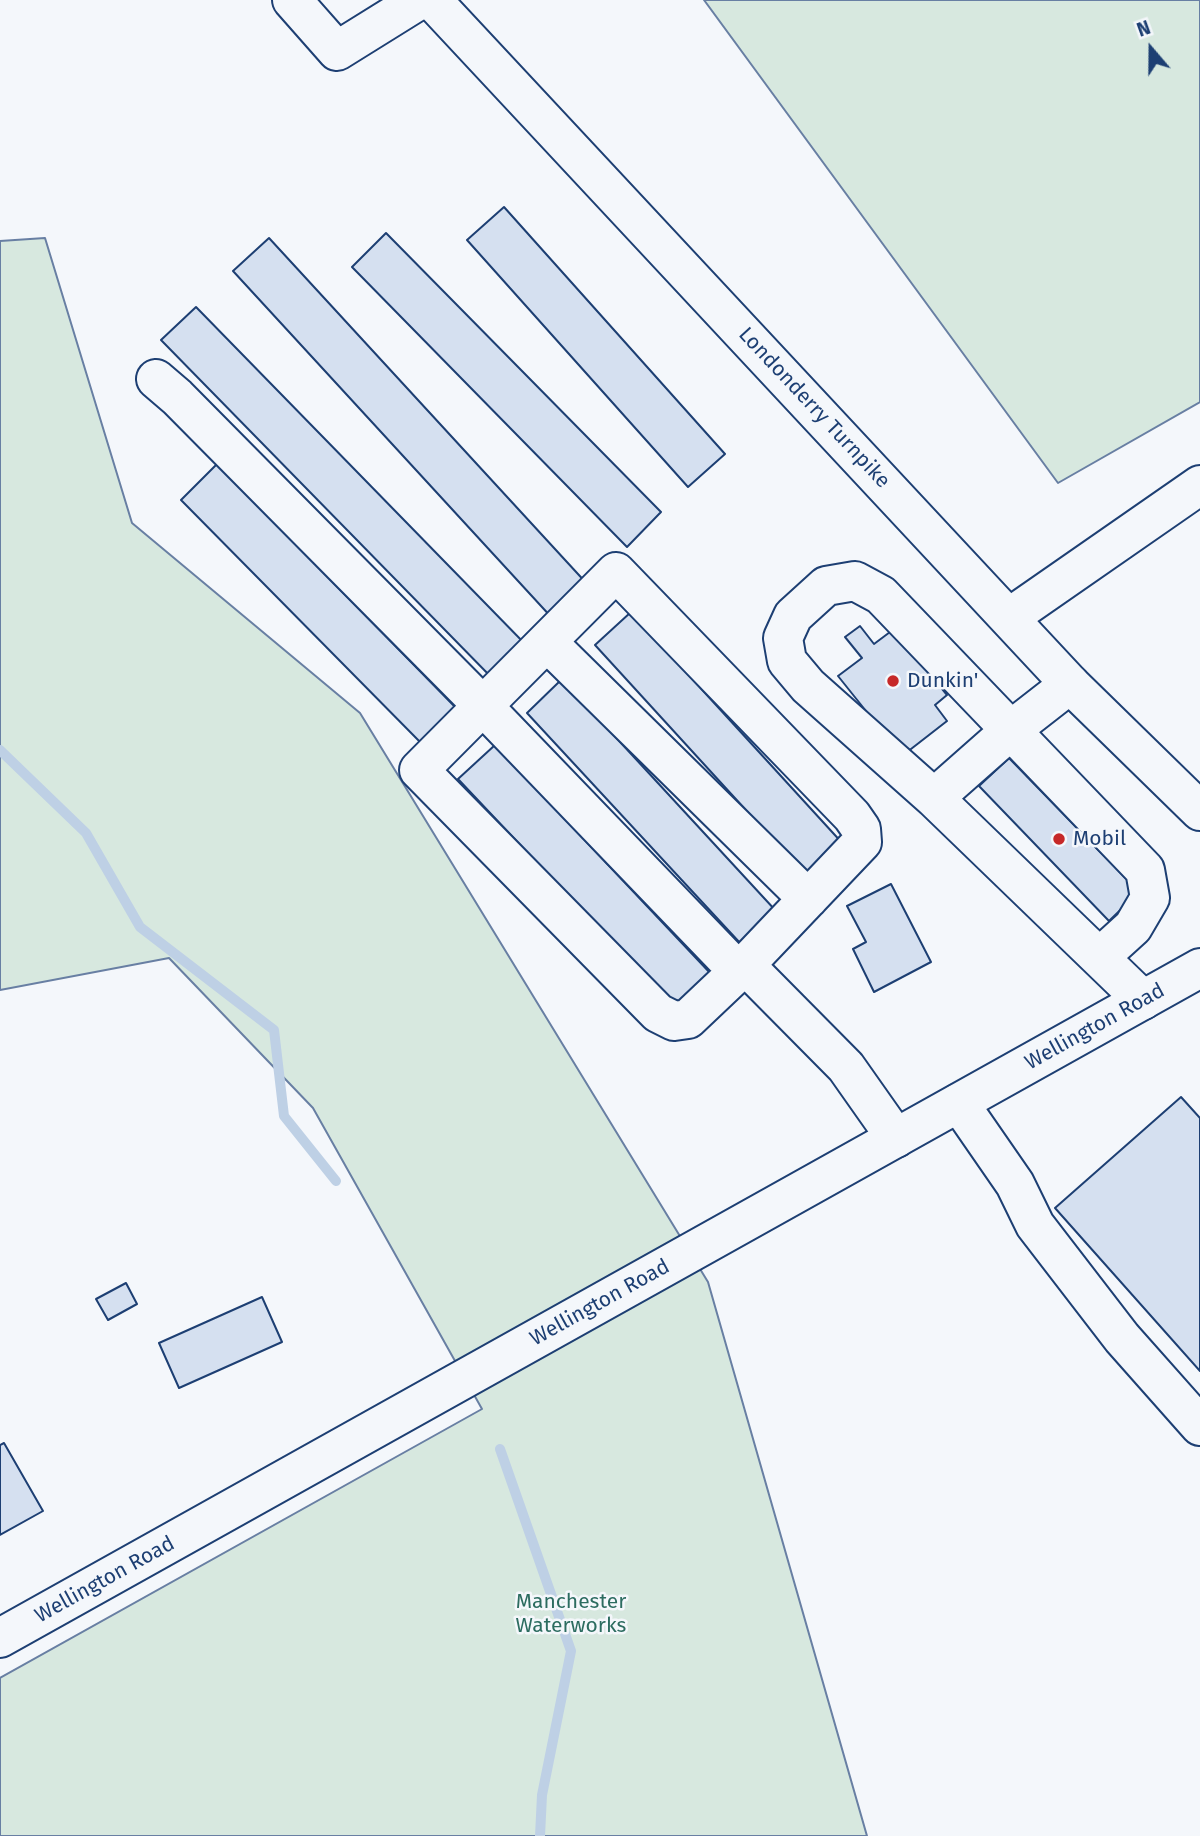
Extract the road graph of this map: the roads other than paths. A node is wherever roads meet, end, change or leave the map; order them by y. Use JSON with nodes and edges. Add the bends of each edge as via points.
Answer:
{"nodes":[{"id":1,"x":292,"y":0,"type":"edge"},
{"id":2,"x":419,"y":0,"type":"edge"},
{"id":3,"x":432,"y":0,"type":"edge"},
{"id":4,"x":156,"y":379,"type":"dead end"},
{"id":5,"x":1200,"y":485,"type":"edge"},
{"id":6,"x":1010,"y":617,"type":"junction"},
{"id":7,"x":547,"y":642,"type":"junction"},
{"id":8,"x":1070,"y":684,"type":"junction"},
{"id":9,"x":483,"y":706,"type":"junction"},
{"id":10,"x":1011,"y":730,"type":"junction"},
{"id":11,"x":934,"y":799,"type":"junction"},
{"id":12,"x":1200,"y":811,"type":"edge"},
{"id":13,"x":808,"y":900,"type":"junction"},
{"id":14,"x":1100,"y":957,"type":"junction"},
{"id":15,"x":741,"y":968,"type":"junction"},
{"id":16,"x":1200,"y":968,"type":"edge"},
{"id":17,"x":1143,"y":1000,"type":"junction"},
{"id":18,"x":959,"y":1103,"type":"junction"},
{"id":19,"x":896,"y":1138,"type":"junction"},
{"id":20,"x":1200,"y":1426,"type":"edge"},
{"id":21,"x":0,"y":1638,"type":"edge"}],
"edges":[{"from":1,"to":2,"type":"main road","via":[[337,51]]},
{"from":3,"to":6,"type":"main road","name":"Londonderry Turnpike"},
{"from":4,"to":9,"type":"main road"},
{"from":5,"to":6,"type":"main road"},
{"from":6,"to":8,"type":"main road","name":"Londonderry Turnpike"},
{"from":7,"to":9,"type":"main road"},
{"from":7,"to":13,"type":"main road"},
{"from":7,"to":13,"type":"main road","via":[[616,572],[861,829],[862,842]]},
{"from":8,"to":10,"type":"main road"},
{"from":8,"to":12,"type":"main road","name":"Londonderry Turnpike"},
{"from":9,"to":15,"type":"main road"},
{"from":9,"to":15,"type":"main road","via":[[419,770],[657,1013],[674,1021],[688,1019]]},
{"from":10,"to":11,"type":"main road"},
{"from":10,"to":11,"type":"main road","via":[[881,595],[855,581],[827,586],[793,616],[783,638],[787,660],[808,686]]},
{"from":10,"to":14,"type":"main road","via":[[1145,870],[1150,898],[1133,927]]},
{"from":11,"to":14,"type":"main road"},
{"from":13,"to":15,"type":"main road"},
{"from":14,"to":17,"type":"main road"},
{"from":15,"to":19,"type":"main road","via":[[846,1067]]},
{"from":16,"to":17,"type":"main road","name":"Wellington Road"},
{"from":17,"to":18,"type":"main road","name":"Wellington Road"},
{"from":18,"to":19,"type":"main road","name":"Wellington Road"},
{"from":18,"to":20,"type":"main road","via":[[1015,1184],[1035,1225],[1122,1338]]},
{"from":19,"to":21,"type":"main road","name":"Wellington Road"}]}
